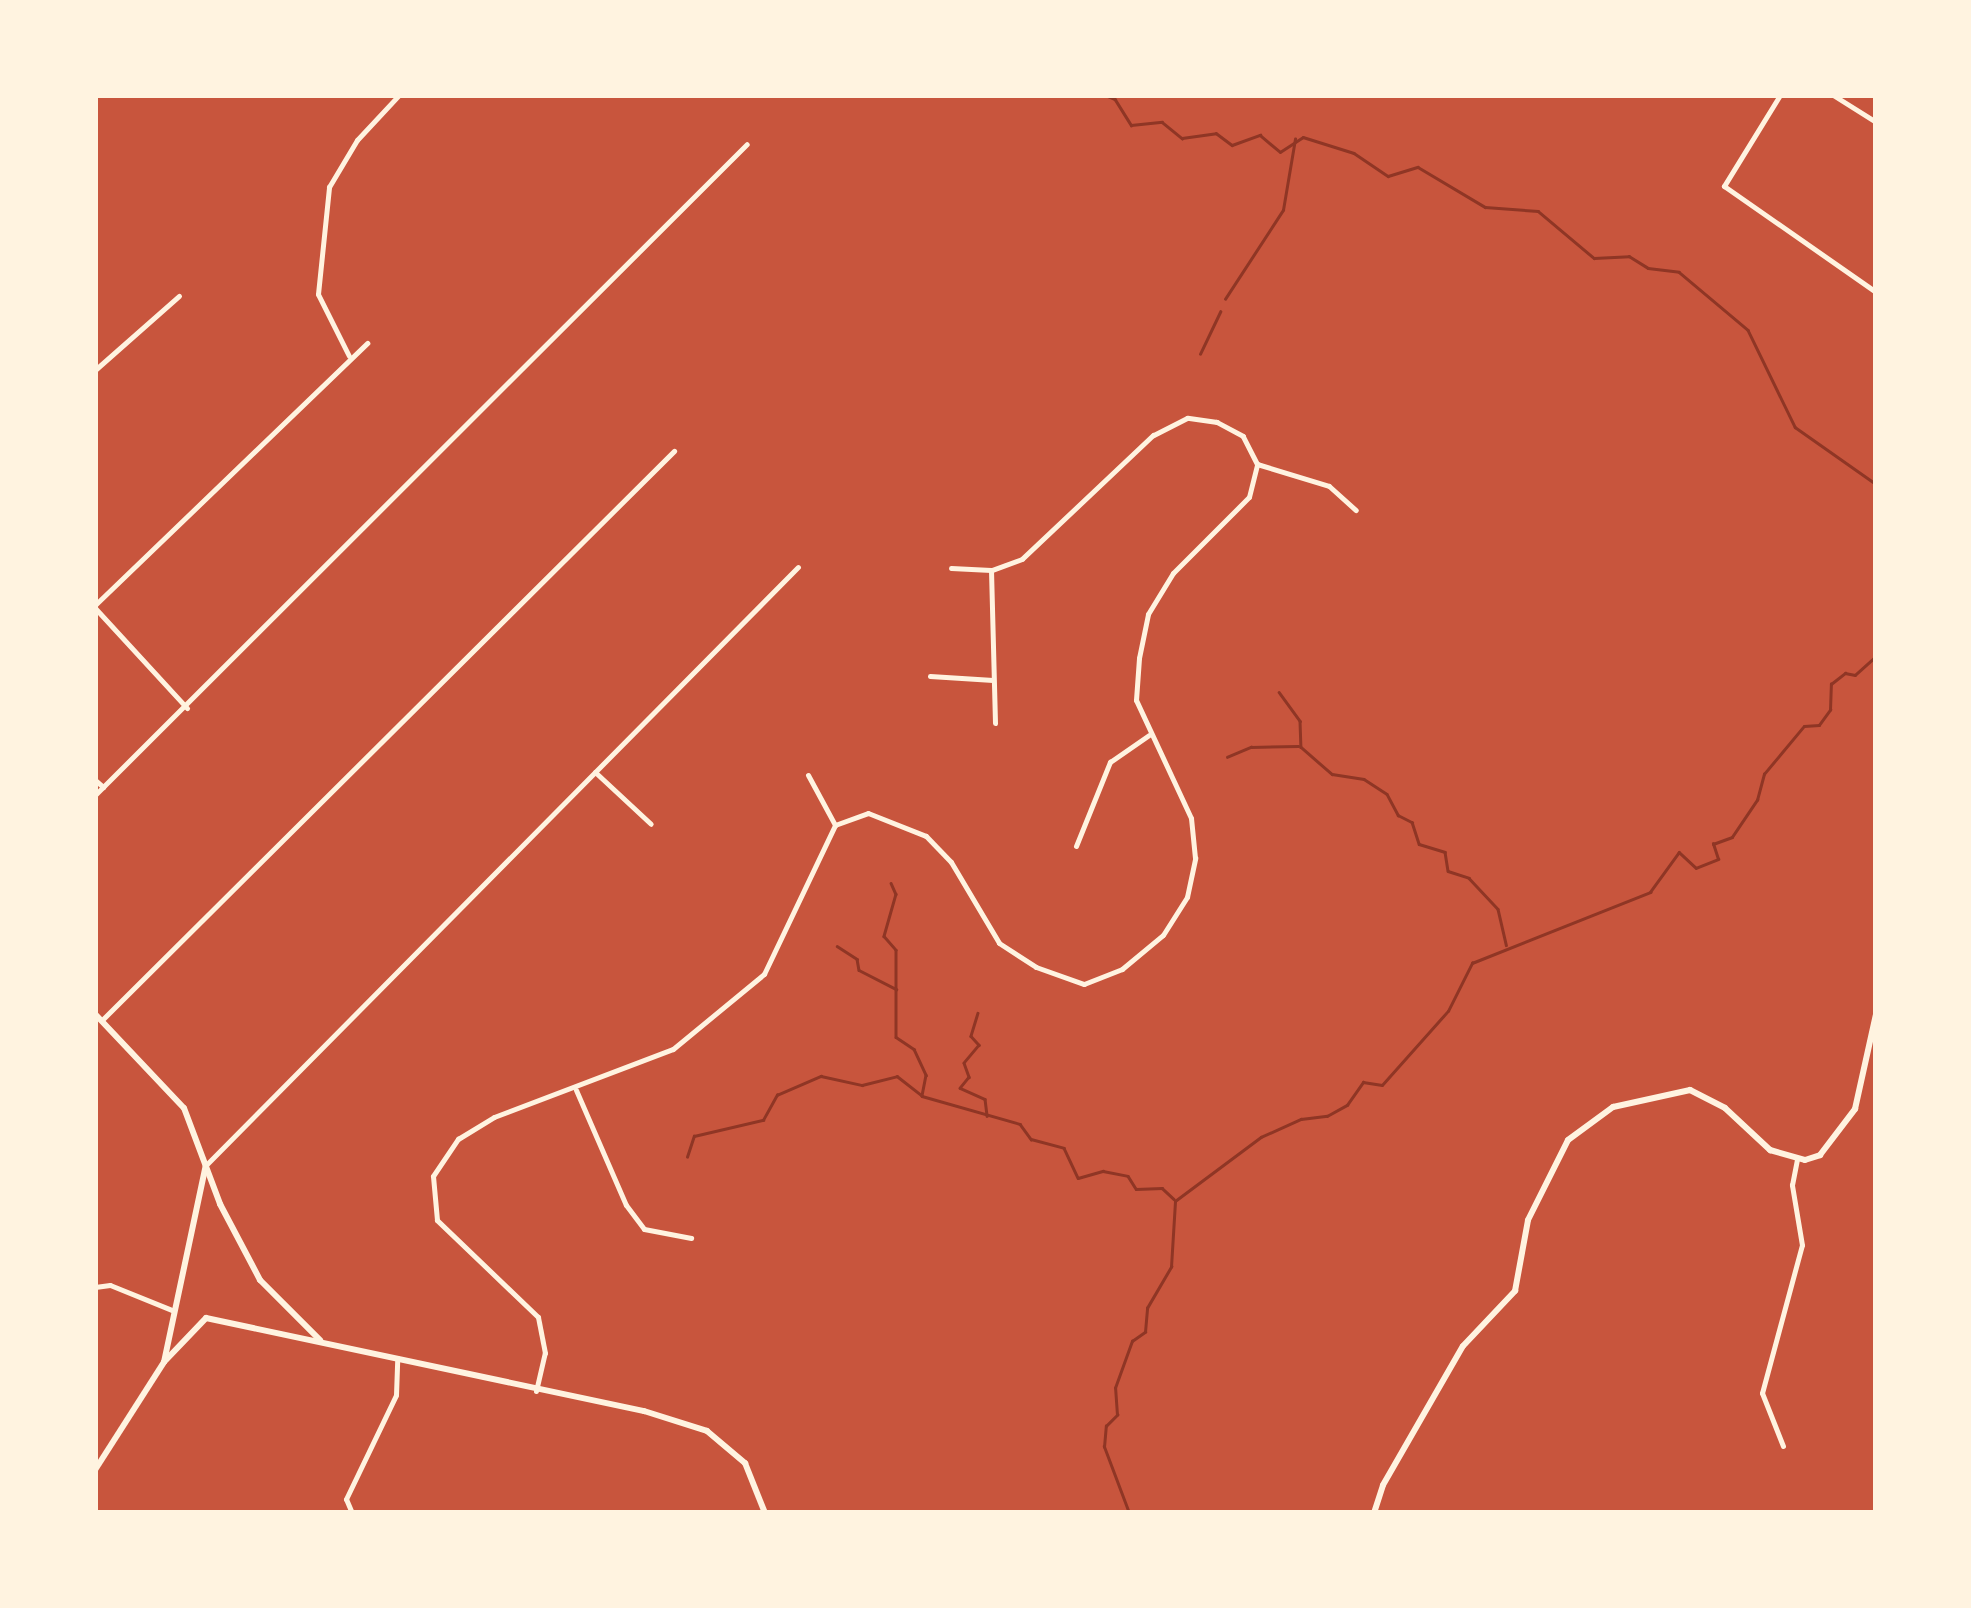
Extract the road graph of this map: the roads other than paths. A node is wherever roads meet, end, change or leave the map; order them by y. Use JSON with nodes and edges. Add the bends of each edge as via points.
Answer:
{"nodes":[{"id":1,"x":399,"y":95,"type":"edge"},
{"id":2,"x":1780,"y":95,"type":"edge"},
{"id":3,"x":1833,"y":95,"type":"edge"},
{"id":4,"x":1876,"y":122,"type":"edge"},
{"id":5,"x":747,"y":144,"type":"dead end"},
{"id":6,"x":1876,"y":292,"type":"edge"},
{"id":7,"x":179,"y":296,"type":"dead end"},
{"id":8,"x":367,"y":343,"type":"dead end"},
{"id":9,"x":349,"y":356,"type":"junction"},
{"id":10,"x":95,"y":370,"type":"edge"},
{"id":11,"x":674,"y":451,"type":"dead end"},
{"id":12,"x":1257,"y":464,"type":"junction"},
{"id":13,"x":1356,"y":510,"type":"dead end"},
{"id":14,"x":798,"y":567,"type":"dead end"},
{"id":15,"x":951,"y":568,"type":"dead end"},
{"id":16,"x":991,"y":570,"type":"junction"},
{"id":17,"x":95,"y":606,"type":"edge"},
{"id":18,"x":930,"y":676,"type":"dead end"},
{"id":19,"x":993,"y":680,"type":"junction"},
{"id":20,"x":187,"y":708,"type":"junction"},
{"id":21,"x":995,"y":722,"type":"dead end"},
{"id":22,"x":1149,"y":735,"type":"junction"},
{"id":23,"x":595,"y":772,"type":"junction"},
{"id":24,"x":808,"y":775,"type":"dead end"},
{"id":25,"x":95,"y":780,"type":"edge"},
{"id":26,"x":102,"y":786,"type":"junction"},
{"id":27,"x":95,"y":795,"type":"edge"},
{"id":28,"x":651,"y":824,"type":"dead end"},
{"id":29,"x":836,"y":824,"type":"junction"},
{"id":30,"x":1076,"y":846,"type":"dead end"},
{"id":31,"x":95,"y":1014,"type":"edge"},
{"id":32,"x":1876,"y":1014,"type":"edge"},
{"id":33,"x":102,"y":1020,"type":"junction"},
{"id":34,"x":576,"y":1090,"type":"junction"},
{"id":35,"x":1796,"y":1159,"type":"junction"},
{"id":36,"x":206,"y":1164,"type":"junction"},
{"id":37,"x":691,"y":1238,"type":"dead end"},
{"id":38,"x":95,"y":1287,"type":"edge"},
{"id":39,"x":172,"y":1310,"type":"junction"},
{"id":40,"x":320,"y":1341,"type":"junction"},
{"id":41,"x":397,"y":1358,"type":"junction"},
{"id":42,"x":164,"y":1362,"type":"junction"},
{"id":43,"x":536,"y":1391,"type":"junction"},
{"id":44,"x":1783,"y":1446,"type":"dead end"},
{"id":45,"x":95,"y":1470,"type":"edge"},
{"id":46,"x":352,"y":1513,"type":"edge"},
{"id":47,"x":765,"y":1513,"type":"edge"},
{"id":48,"x":1374,"y":1513,"type":"edge"}],
"edges":[{"from":1,"to":9,"type":"street","via":[[357,140],[328,187],[318,294]]},
{"from":2,"to":6,"type":"street","via":[[1724,186]]},
{"from":3,"to":4,"type":"street"},
{"from":5,"to":20,"type":"street"},
{"from":7,"to":10,"type":"street"},
{"from":8,"to":9,"type":"street"},
{"from":9,"to":17,"type":"street"},
{"from":11,"to":33,"type":"street"},
{"from":12,"to":13,"type":"street","via":[[1328,486]]},
{"from":12,"to":16,"type":"street","via":[[1244,436],[1218,422],[1187,418],[1152,435],[1022,559]]},
{"from":12,"to":22,"type":"street","via":[[1249,496],[1173,573],[1148,614],[1136,700]]},
{"from":14,"to":23,"type":"street"},
{"from":15,"to":16,"type":"street"},
{"from":16,"to":19,"type":"street"},
{"from":17,"to":20,"type":"street"},
{"from":18,"to":19,"type":"street"},
{"from":19,"to":21,"type":"street"},
{"from":20,"to":26,"type":"street"},
{"from":22,"to":29,"type":"street","via":[[1192,818],[1195,858],[1186,897],[1162,935],[1122,970],[1084,984],[1036,967],[998,943],[952,862],[926,836],[868,813]]},
{"from":22,"to":30,"type":"street","via":[[1110,762]]},
{"from":23,"to":28,"type":"street"},
{"from":23,"to":36,"type":"street"},
{"from":24,"to":29,"type":"street"},
{"from":25,"to":26,"type":"street"},
{"from":26,"to":27,"type":"street"},
{"from":29,"to":34,"type":"street","via":[[764,974],[673,1049]]},
{"from":31,"to":33,"type":"street"},
{"from":32,"to":35,"type":"street","via":[[1862,1086],[1844,1130],[1820,1154]]},
{"from":33,"to":36,"type":"street","via":[[184,1108]]},
{"from":34,"to":37,"type":"street","via":[[644,1229]]},
{"from":34,"to":43,"type":"street","via":[[494,1117],[458,1139],[433,1176],[437,1220],[538,1317],[546,1353]]},
{"from":35,"to":44,"type":"street","via":[[1792,1186],[1802,1245],[1762,1393]]},
{"from":35,"to":48,"type":"street","via":[[1770,1150],[1726,1108],[1690,1090],[1663,1092],[1594,1117],[1568,1140],[1528,1220],[1515,1292],[1463,1346],[1392,1468]]},
{"from":36,"to":39,"type":"street"},
{"from":36,"to":40,"type":"street","via":[[260,1280]]},
{"from":38,"to":39,"type":"street","via":[[110,1285]]},
{"from":39,"to":42,"type":"street"},
{"from":40,"to":41,"type":"street"},
{"from":40,"to":42,"type":"street","via":[[206,1318]]},
{"from":41,"to":43,"type":"street"},
{"from":41,"to":46,"type":"street","via":[[396,1395],[346,1499]]},
{"from":42,"to":45,"type":"street"},
{"from":43,"to":47,"type":"street","via":[[707,1431],[745,1462]]}]}
